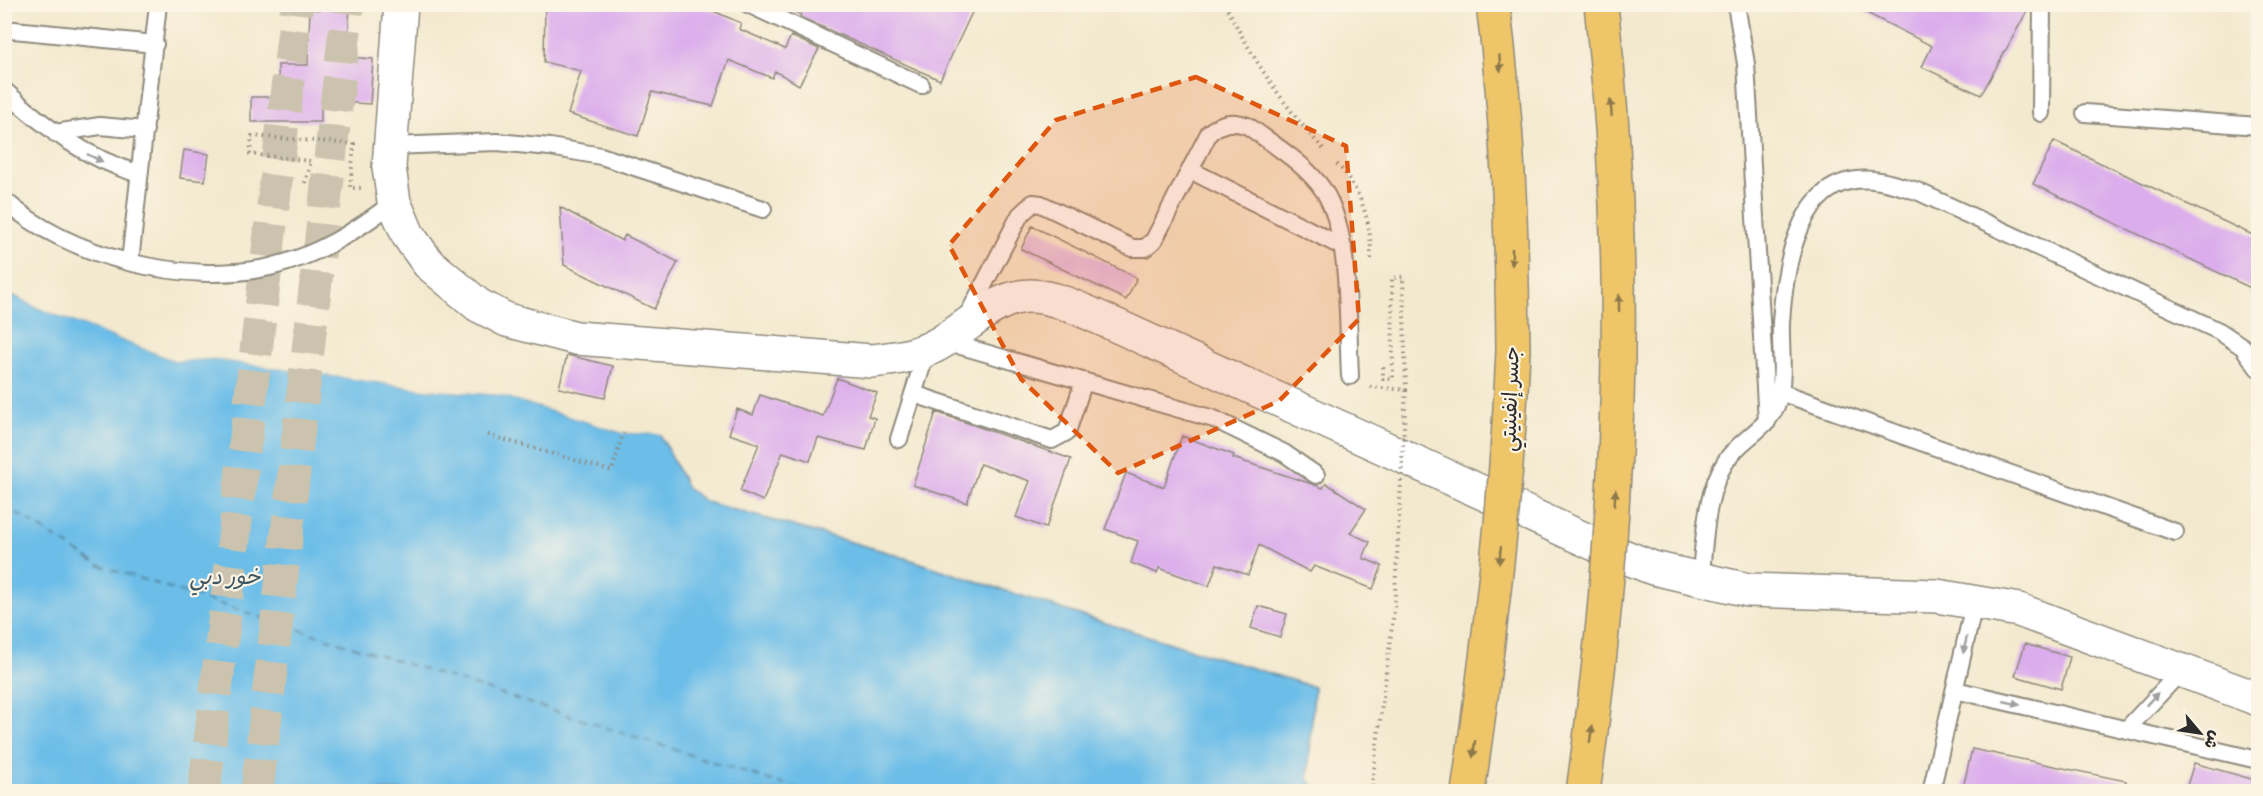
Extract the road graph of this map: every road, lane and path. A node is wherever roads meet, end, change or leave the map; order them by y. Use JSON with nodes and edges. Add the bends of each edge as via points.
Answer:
{"nodes":[{"id":1,"x":158,"y":4,"type":"edge"},
{"id":2,"x":401,"y":4,"type":"edge"},
{"id":3,"x":748,"y":4,"type":"edge"},
{"id":4,"x":1493,"y":4,"type":"edge"},
{"id":5,"x":1601,"y":4,"type":"edge"},
{"id":6,"x":1736,"y":4,"type":"edge"},
{"id":7,"x":2042,"y":4,"type":"edge"},
{"id":8,"x":4,"y":29,"type":"edge"},
{"id":9,"x":155,"y":44,"type":"junction"},
{"id":10,"x":921,"y":85,"type":"dead end"},
{"id":11,"x":4,"y":90,"type":"edge"},
{"id":12,"x":2041,"y":113,"type":"dead end"},
{"id":13,"x":2085,"y":113,"type":"dead end"},
{"id":14,"x":2259,"y":126,"type":"edge"},
{"id":15,"x":145,"y":130,"type":"junction"},
{"id":16,"x":55,"y":133,"type":"junction"},
{"id":17,"x":391,"y":146,"type":"junction"},
{"id":18,"x":1190,"y":170,"type":"junction"},
{"id":19,"x":139,"y":174,"type":"junction"},
{"id":20,"x":305,"y":183,"type":"dead end"},
{"id":21,"x":393,"y":195,"type":"junction"},
{"id":22,"x":4,"y":200,"type":"edge"},
{"id":23,"x":763,"y":209,"type":"dead end"},
{"id":24,"x":1343,"y":247,"type":"junction"},
{"id":25,"x":130,"y":261,"type":"junction"},
{"id":26,"x":943,"y":341,"type":"junction"},
{"id":27,"x":1383,"y":367,"type":"dead end"},
{"id":28,"x":2259,"y":368,"type":"edge"},
{"id":29,"x":1350,"y":376,"type":"dead end"},
{"id":30,"x":1084,"y":381,"type":"junction"},
{"id":31,"x":1780,"y":392,"type":"junction"},
{"id":32,"x":914,"y":394,"type":"junction"},
{"id":33,"x":1767,"y":422,"type":"junction"},
{"id":34,"x":623,"y":433,"type":"dead end"},
{"id":35,"x":489,"y":435,"type":"dead end"},
{"id":36,"x":899,"y":439,"type":"dead end"},
{"id":37,"x":1316,"y":475,"type":"dead end"},
{"id":38,"x":2175,"y":532,"type":"dead end"},
{"id":39,"x":1700,"y":581,"type":"junction"},
{"id":40,"x":1976,"y":600,"type":"junction"},
{"id":41,"x":2181,"y":671,"type":"junction"},
{"id":42,"x":1955,"y":690,"type":"junction"},
{"id":43,"x":2259,"y":699,"type":"edge"},
{"id":44,"x":2126,"y":730,"type":"junction"},
{"id":45,"x":2259,"y":760,"type":"edge"},
{"id":46,"x":1371,"y":792,"type":"edge"},
{"id":47,"x":1468,"y":792,"type":"edge"},
{"id":48,"x":1583,"y":792,"type":"edge"},
{"id":49,"x":1931,"y":792,"type":"edge"}],
"edges":[{"from":1,"to":9,"type":"lane"},
{"from":2,"to":17,"type":"street"},
{"from":3,"to":10,"type":"lane"},
{"from":4,"to":47,"type":"highway","name":"جسر إنفينيتي","one_way":true,"bridge":true,"via":[[1507,147],[1513,350],[1500,553]]},
{"from":48,"to":5,"type":"highway","one_way":true,"bridge":true,"via":[[1608,588],[1620,373],[1615,159]]},
{"from":6,"to":33,"type":"lane","via":[[1746,64]]},
{"from":7,"to":12,"type":"lane"},
{"from":8,"to":9,"type":"lane"},
{"from":9,"to":15,"type":"lane"},
{"from":11,"to":16,"type":"lane"},
{"from":13,"to":14,"type":"lane"},
{"from":15,"to":16,"type":"lane","via":[[100,126]]},
{"from":15,"to":19,"type":"lane"},
{"from":16,"to":19,"type":"lane","one_way":true,"via":[[95,158]]},
{"from":17,"to":21,"type":"street"},
{"from":17,"to":23,"type":"lane","via":[[498,142],[575,151]]},
{"from":18,"to":24,"type":"lane"},
{"from":18,"to":24,"type":"lane","via":[[1209,133],[1218,125],[1228,122],[1248,126],[1300,165],[1324,192]]},
{"from":18,"to":26,"type":"lane","via":[[1154,240],[1145,248],[1132,248],[1033,203],[1020,215]]},
{"from":19,"to":25,"type":"lane"},
{"from":20,"to":21,"type":"path","via":[[310,160],[250,154],[252,136],[354,144],[350,188]]},
{"from":21,"to":25,"type":"lane","via":[[357,231],[315,252],[270,267],[223,273],[176,272]]},
{"from":21,"to":26,"type":"street","via":[[408,234],[428,263],[478,306],[540,330],[611,342],[872,361],[898,358]]},
{"from":22,"to":25,"type":"lane","via":[[18,213],[62,238]]},
{"from":24,"to":29,"type":"lane"},
{"from":26,"to":30,"type":"lane"},
{"from":26,"to":32,"type":"lane"},
{"from":26,"to":39,"type":"street","via":[[1012,298],[1052,299],[1341,426],[1608,550]]},
{"from":27,"to":46,"type":"path","bridge":true,"via":[[1383,379],[1393,379],[1392,278],[1403,277],[1406,390],[1394,611]]},
{"from":28,"to":31,"type":"lane","via":[[2243,347],[2219,331],[1917,191],[1882,181],[1850,181],[1822,193],[1802,222],[1788,268],[1781,321]]},
{"from":30,"to":32,"type":"lane","via":[[1067,432],[1052,440]]},
{"from":30,"to":37,"type":"lane","via":[[1214,419],[1284,453]]},
{"from":31,"to":33,"type":"lane"},
{"from":31,"to":38,"type":"lane"},
{"from":32,"to":36,"type":"lane"},
{"from":33,"to":39,"type":"lane","via":[[1738,448],[1718,476]]},
{"from":34,"to":35,"type":"path","via":[[612,471]]},
{"from":39,"to":40,"type":"street","via":[[1789,593]]},
{"from":40,"to":41,"type":"street","via":[[2059,623]]},
{"from":40,"to":42,"type":"lane","one_way":true},
{"from":41,"to":43,"type":"street"},
{"from":44,"to":41,"type":"lane","one_way":true},
{"from":42,"to":44,"type":"lane","one_way":true},
{"from":42,"to":49,"type":"lane"},
{"from":44,"to":45,"type":"lane"}]}
